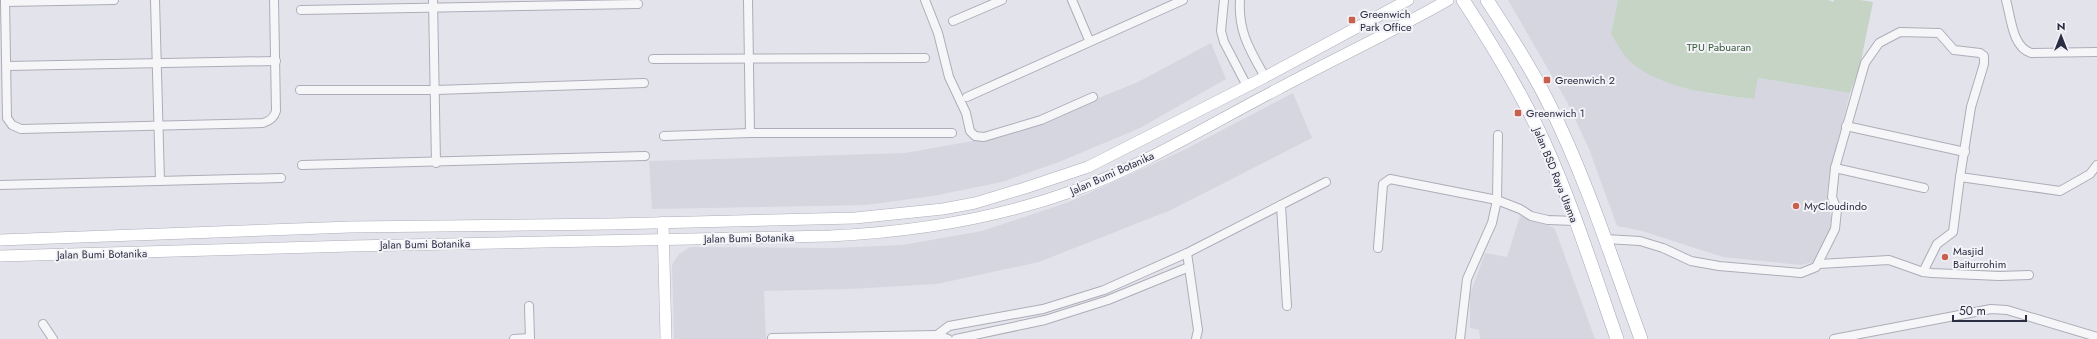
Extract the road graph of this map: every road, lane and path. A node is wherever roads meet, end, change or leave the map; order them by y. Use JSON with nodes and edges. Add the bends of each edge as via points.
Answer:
{"nodes":[{"id":1,"x":114,"y":0,"type":"edge"},
{"id":2,"x":155,"y":0,"type":"edge"},
{"id":3,"x":274,"y":0,"type":"edge"},
{"id":4,"x":748,"y":0,"type":"edge"},
{"id":5,"x":925,"y":0,"type":"edge"},
{"id":6,"x":1002,"y":0,"type":"edge"},
{"id":7,"x":1072,"y":0,"type":"edge"},
{"id":8,"x":1183,"y":0,"type":"edge"},
{"id":9,"x":1224,"y":0,"type":"edge"},
{"id":10,"x":1240,"y":0,"type":"edge"},
{"id":11,"x":1408,"y":0,"type":"edge"},
{"id":12,"x":1448,"y":0,"type":"edge"},
{"id":13,"x":1463,"y":0,"type":"edge"},
{"id":14,"x":1488,"y":0,"type":"edge"},
{"id":15,"x":2006,"y":0,"type":"edge"},
{"id":16,"x":5,"y":1,"type":"edge"},
{"id":17,"x":434,"y":4,"type":"edge"},
{"id":18,"x":638,"y":4,"type":"dead end"},
{"id":19,"x":301,"y":10,"type":"dead end"},
{"id":20,"x":953,"y":21,"type":"dead end"},
{"id":21,"x":1089,"y":40,"type":"junction"},
{"id":22,"x":2097,"y":52,"type":"edge"},
{"id":23,"x":925,"y":58,"type":"dead end"},
{"id":24,"x":653,"y":59,"type":"dead end"},
{"id":25,"x":749,"y":59,"type":"junction"},
{"id":26,"x":276,"y":61,"type":"junction"},
{"id":27,"x":156,"y":63,"type":"junction"},
{"id":28,"x":7,"y":66,"type":"junction"},
{"id":29,"x":1265,"y":77,"type":"junction"},
{"id":30,"x":644,"y":83,"type":"dead end"},
{"id":31,"x":1247,"y":86,"type":"junction"},
{"id":32,"x":300,"y":90,"type":"dead end"},
{"id":33,"x":436,"y":90,"type":"junction"},
{"id":34,"x":967,"y":97,"type":"dead end"},
{"id":35,"x":1093,"y":97,"type":"dead end"},
{"id":36,"x":158,"y":126,"type":"junction"},
{"id":37,"x":1846,"y":126,"type":"junction"},
{"id":38,"x":750,"y":133,"type":"junction"},
{"id":39,"x":952,"y":133,"type":"dead end"},
{"id":40,"x":1498,"y":135,"type":"dead end"},
{"id":41,"x":664,"y":136,"type":"dead end"},
{"id":42,"x":1965,"y":152,"type":"junction"},
{"id":43,"x":645,"y":156,"type":"dead end"},
{"id":44,"x":436,"y":163,"type":"junction"},
{"id":45,"x":302,"y":165,"type":"dead end"},
{"id":46,"x":2097,"y":165,"type":"edge"},
{"id":47,"x":1835,"y":168,"type":"junction"},
{"id":48,"x":1067,"y":175,"type":"junction"},
{"id":49,"x":281,"y":178,"type":"dead end"},
{"id":50,"x":1960,"y":178,"type":"junction"},
{"id":51,"x":160,"y":181,"type":"junction"},
{"id":52,"x":1326,"y":182,"type":"dead end"},
{"id":53,"x":0,"y":185,"type":"edge"},
{"id":54,"x":1924,"y":188,"type":"dead end"},
{"id":55,"x":1073,"y":191,"type":"junction"},
{"id":56,"x":1496,"y":200,"type":"junction"},
{"id":57,"x":1281,"y":205,"type":"junction"},
{"id":58,"x":1575,"y":220,"type":"junction"},
{"id":59,"x":664,"y":222,"type":"junction"},
{"id":60,"x":350,"y":228,"type":"junction"},
{"id":61,"x":1605,"y":239,"type":"junction"},
{"id":62,"x":0,"y":240,"type":"edge"},
{"id":63,"x":664,"y":240,"type":"junction"},
{"id":64,"x":352,"y":246,"type":"junction"},
{"id":65,"x":1378,"y":248,"type":"dead end"},
{"id":66,"x":1187,"y":253,"type":"junction"},
{"id":67,"x":0,"y":256,"type":"edge"},
{"id":68,"x":1819,"y":264,"type":"junction"},
{"id":69,"x":1189,"y":267,"type":"junction"},
{"id":70,"x":1923,"y":272,"type":"junction"},
{"id":71,"x":2029,"y":275,"type":"dead end"},
{"id":72,"x":529,"y":306,"type":"dead end"},
{"id":73,"x":1287,"y":306,"type":"dead end"},
{"id":74,"x":43,"y":324,"type":"dead end"},
{"id":75,"x":937,"y":337,"type":"edge"},
{"id":76,"x":2097,"y":337,"type":"edge"},
{"id":77,"x":772,"y":338,"type":"dead end"},
{"id":78,"x":857,"y":338,"type":"edge"},
{"id":79,"x":52,"y":339,"type":"edge"},
{"id":80,"x":514,"y":339,"type":"edge"},
{"id":81,"x":530,"y":339,"type":"edge"},
{"id":82,"x":666,"y":339,"type":"edge"},
{"id":83,"x":948,"y":339,"type":"edge"},
{"id":84,"x":956,"y":339,"type":"edge"},
{"id":85,"x":1196,"y":339,"type":"edge"},
{"id":86,"x":1460,"y":339,"type":"edge"},
{"id":87,"x":1617,"y":339,"type":"edge"},
{"id":88,"x":1641,"y":339,"type":"edge"},
{"id":89,"x":1834,"y":339,"type":"edge"}],
"edges":[{"from":1,"to":16,"type":"street"},
{"from":2,"to":27,"type":"street"},
{"from":3,"to":26,"type":"street"},
{"from":4,"to":25,"type":"street"},
{"from":5,"to":35,"type":"street","via":[[938,33],[949,77],[970,131],[975,136],[984,137],[1041,120]]},
{"from":6,"to":20,"type":"street"},
{"from":7,"to":21,"type":"street"},
{"from":8,"to":21,"type":"street"},
{"from":9,"to":31,"type":"street","via":[[1221,32]]},
{"from":10,"to":29,"type":"street","via":[[1243,35]]},
{"from":11,"to":29,"type":"main road","name":"Jalan Bumi Botanika"},
{"from":12,"to":55,"type":"main road","name":"Jalan Bumi Botanika","via":[[1156,153]]},
{"from":13,"to":58,"type":"main road","name":"Jalan BSD Raya Utama","via":[[1525,102],[1545,143]]},
{"from":14,"to":61,"type":"main road","name":"Jalan BSD Raya Utama","via":[[1549,104],[1585,185]]},
{"from":15,"to":22,"type":"street","via":[[2016,40],[2025,51]]},
{"from":16,"to":28,"type":"street"},
{"from":17,"to":18,"type":"street"},
{"from":17,"to":19,"type":"street"},
{"from":17,"to":33,"type":"street"},
{"from":21,"to":34,"type":"street"},
{"from":23,"to":25,"type":"street"},
{"from":24,"to":25,"type":"street"},
{"from":25,"to":38,"type":"street"},
{"from":26,"to":27,"type":"street"},
{"from":26,"to":36,"type":"street","via":[[276,111],[275,116],[269,121]]},
{"from":27,"to":28,"type":"street"},
{"from":27,"to":36,"type":"street"},
{"from":28,"to":36,"type":"street","via":[[7,118],[12,125],[21,128]]},
{"from":29,"to":31,"type":"main road","name":"Jalan Bumi Botanika"},
{"from":30,"to":33,"type":"street"},
{"from":31,"to":48,"type":"main road","name":"Jalan Bumi Botanika","via":[[1140,142]]},
{"from":32,"to":33,"type":"street"},
{"from":33,"to":44,"type":"street"},
{"from":36,"to":51,"type":"street"},
{"from":37,"to":42,"type":"street"},
{"from":37,"to":42,"type":"street","via":[[1865,63],[1879,43],[1900,32],[1939,33],[1954,50],[1980,53],[1984,56],[1971,107]]},
{"from":37,"to":47,"type":"street"},
{"from":38,"to":39,"type":"street"},
{"from":38,"to":41,"type":"street"},
{"from":40,"to":56,"type":"street"},
{"from":42,"to":50,"type":"street"},
{"from":43,"to":44,"type":"street"},
{"from":44,"to":45,"type":"street"},
{"from":46,"to":50,"type":"street","via":[[2090,174],[2060,191]]},
{"from":47,"to":54,"type":"street"},
{"from":47,"to":68,"type":"street","via":[[1832,197],[1837,210],[1836,220],[1832,239]]},
{"from":48,"to":55,"type":"main road"},
{"from":48,"to":59,"type":"main road","name":"Jalan Bumi Botanika","via":[[975,203],[917,212],[855,218]]},
{"from":49,"to":51,"type":"street"},
{"from":50,"to":70,"type":"street","via":[[1953,232],[1937,244]]},
{"from":51,"to":53,"type":"street"},
{"from":52,"to":57,"type":"street"},
{"from":55,"to":63,"type":"main road","name":"Jalan Bumi Botanika","via":[[998,213],[894,232]]},
{"from":56,"to":58,"type":"street","via":[[1531,216],[1548,220]]},
{"from":56,"to":65,"type":"street","via":[[1386,180],[1383,184]]},
{"from":56,"to":86,"type":"street","via":[[1492,223],[1467,279]]},
{"from":57,"to":66,"type":"street"},
{"from":57,"to":73,"type":"street"},
{"from":58,"to":87,"type":"main road","name":"Jalan BSD Raya Utama"},
{"from":59,"to":60,"type":"main road","name":"Jalan Bumi Botanika"},
{"from":59,"to":63,"type":"main road"},
{"from":60,"to":62,"type":"main road","name":"Jalan Bumi Botanika"},
{"from":60,"to":64,"type":"main road"},
{"from":61,"to":68,"type":"street","via":[[1640,241],[1691,261],[1719,266],[1801,273],[1813,270]]},
{"from":61,"to":88,"type":"main road","name":"Jalan BSD Raya Utama"},
{"from":63,"to":64,"type":"main road","name":"Jalan Bumi Botanika"},
{"from":63,"to":82,"type":"main road"},
{"from":64,"to":67,"type":"main road","name":"Jalan Bumi Botanika"},
{"from":66,"to":69,"type":"street"},
{"from":66,"to":75,"type":"street","via":[[1104,290],[1043,309],[949,326]]},
{"from":68,"to":70,"type":"street","via":[[1889,260]]},
{"from":69,"to":84,"type":"street","via":[[1108,300],[1045,320]]},
{"from":69,"to":85,"type":"street","via":[[1198,330]]},
{"from":70,"to":71,"type":"street"},
{"from":72,"to":81,"type":"street"},
{"from":74,"to":79,"type":"street"},
{"from":75,"to":78,"type":"street"},
{"from":75,"to":83,"type":"street"},
{"from":76,"to":89,"type":"street","via":[[2007,310],[1991,309]]},
{"from":77,"to":78,"type":"street"},
{"from":80,"to":81,"type":"street"}]}
